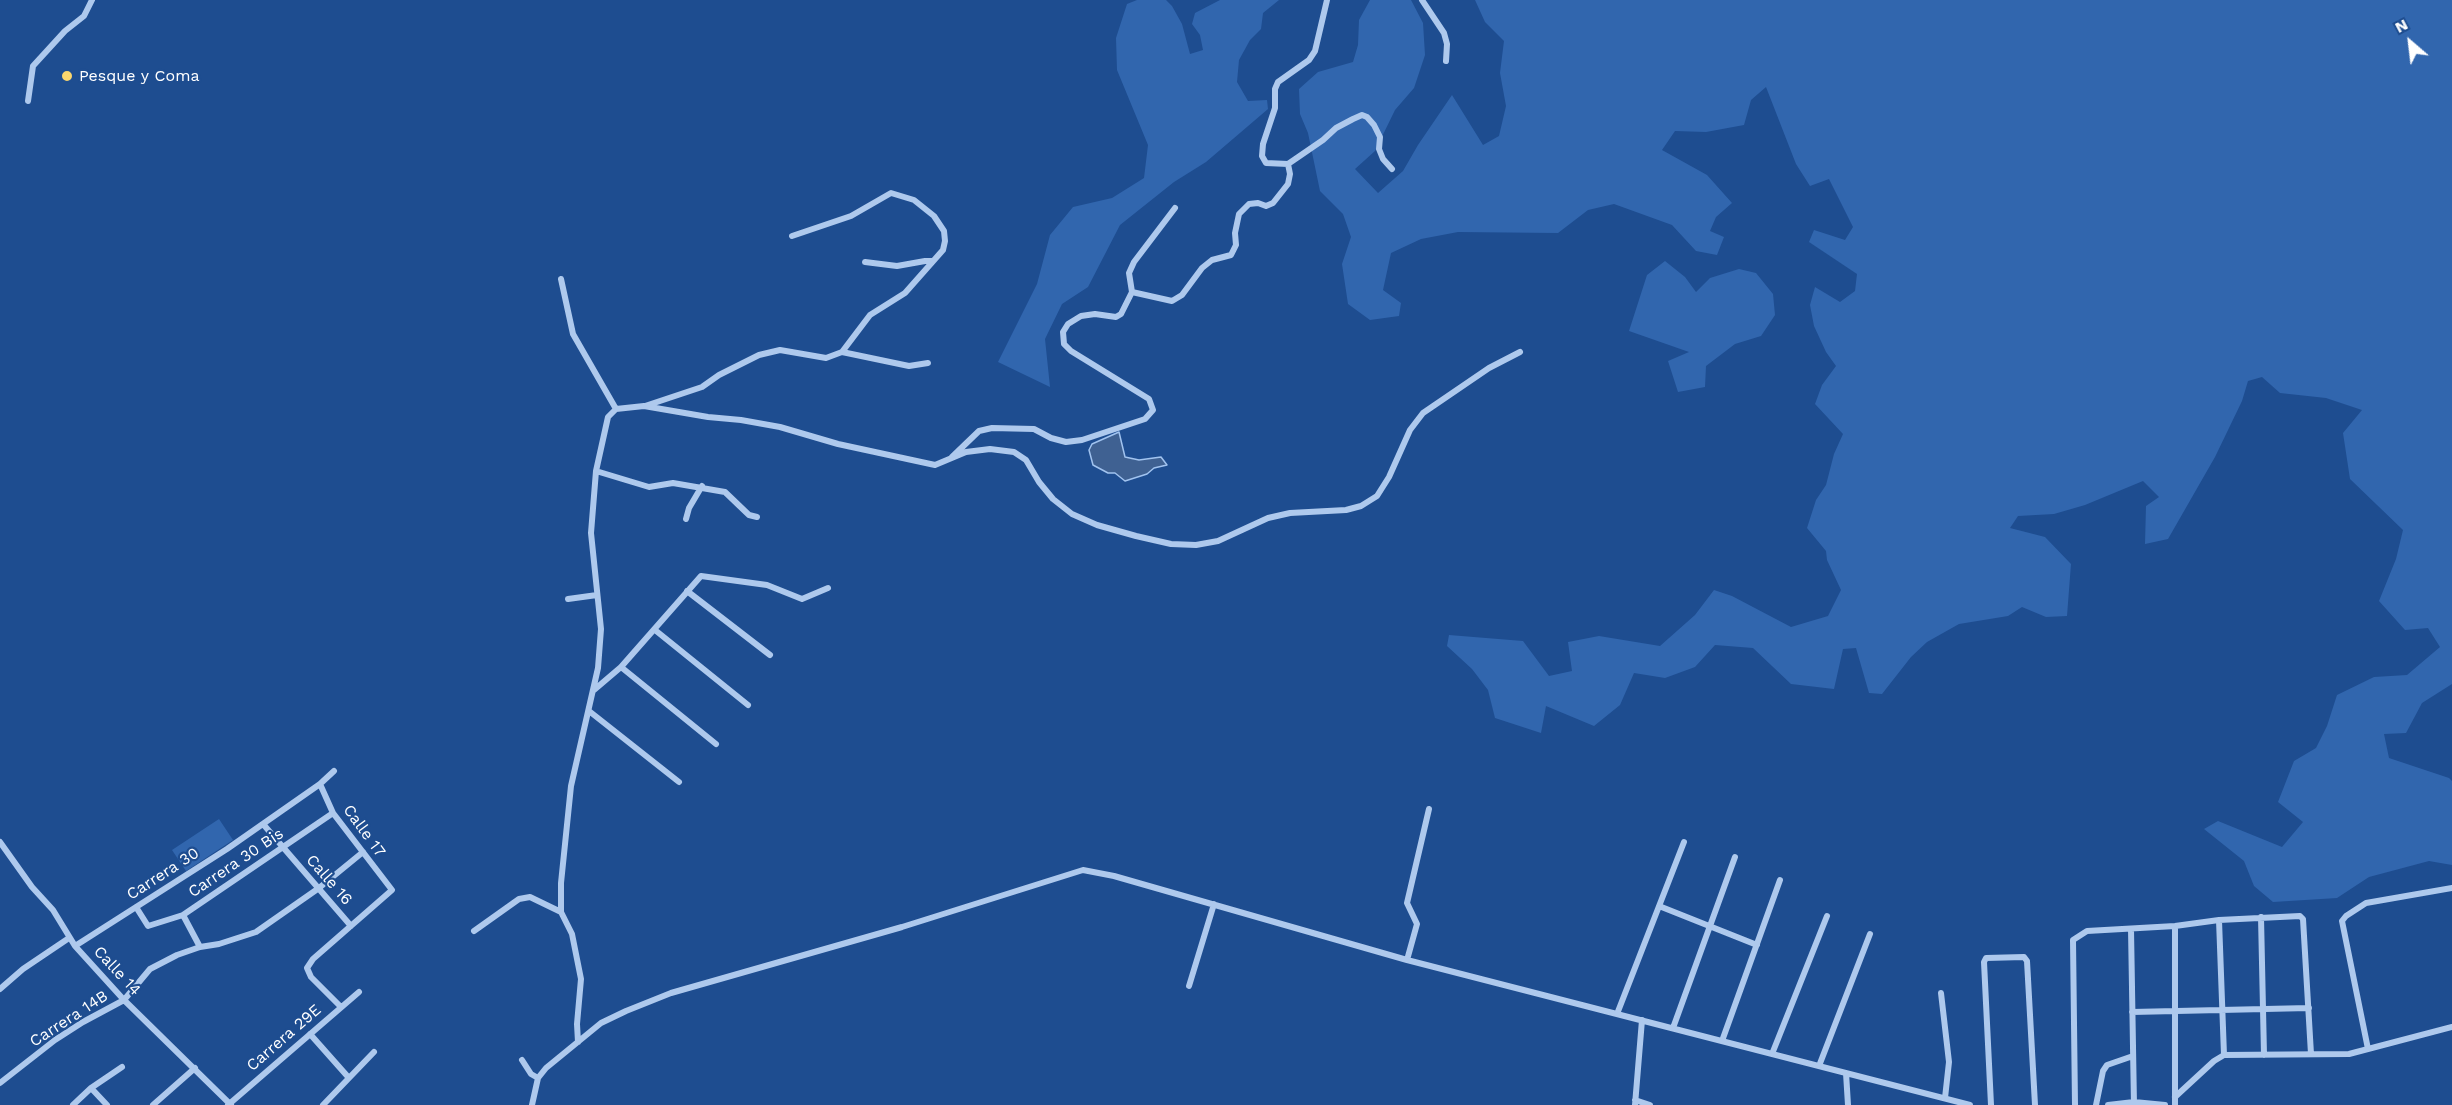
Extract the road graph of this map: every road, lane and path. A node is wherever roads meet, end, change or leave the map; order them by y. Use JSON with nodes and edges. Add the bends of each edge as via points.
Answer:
{"nodes":[{"id":1,"x":92,"y":0,"type":"edge"},
{"id":2,"x":1327,"y":0,"type":"edge"},
{"id":3,"x":1422,"y":0,"type":"edge"},
{"id":4,"x":1446,"y":61,"type":"dead end"},
{"id":5,"x":28,"y":100,"type":"dead end"},
{"id":6,"x":1288,"y":164,"type":"junction"},
{"id":7,"x":1392,"y":169,"type":"dead end"},
{"id":8,"x":1175,"y":208,"type":"dead end"},
{"id":9,"x":792,"y":236,"type":"dead end"},
{"id":10,"x":933,"y":261,"type":"junction"},
{"id":11,"x":865,"y":262,"type":"dead end"},
{"id":12,"x":561,"y":279,"type":"dead end"},
{"id":13,"x":1132,"y":292,"type":"junction"},
{"id":14,"x":843,"y":352,"type":"junction"},
{"id":15,"x":1520,"y":352,"type":"dead end"},
{"id":16,"x":928,"y":363,"type":"dead end"},
{"id":17,"x":644,"y":406,"type":"junction"},
{"id":18,"x":616,"y":409,"type":"junction"},
{"id":19,"x":949,"y":459,"type":"junction"},
{"id":20,"x":596,"y":471,"type":"junction"},
{"id":21,"x":702,"y":486,"type":"junction"},
{"id":22,"x":758,"y":517,"type":"dead end"},
{"id":23,"x":686,"y":519,"type":"dead end"},
{"id":24,"x":828,"y":588,"type":"dead end"},
{"id":25,"x":687,"y":591,"type":"junction"},
{"id":26,"x":597,"y":595,"type":"junction"},
{"id":27,"x":568,"y":599,"type":"dead end"},
{"id":28,"x":655,"y":630,"type":"junction"},
{"id":29,"x":770,"y":655,"type":"dead end"},
{"id":30,"x":621,"y":667,"type":"junction"},
{"id":31,"x":594,"y":690,"type":"junction"},
{"id":32,"x":748,"y":705,"type":"dead end"},
{"id":33,"x":589,"y":711,"type":"junction"},
{"id":34,"x":716,"y":744,"type":"dead end"},
{"id":35,"x":334,"y":771,"type":"dead end"},
{"id":36,"x":679,"y":782,"type":"dead end"},
{"id":37,"x":320,"y":784,"type":"junction"},
{"id":38,"x":1429,"y":809,"type":"dead end"},
{"id":39,"x":333,"y":813,"type":"junction"},
{"id":40,"x":263,"y":824,"type":"junction"},
{"id":41,"x":0,"y":842,"type":"edge"},
{"id":42,"x":1684,"y":842,"type":"dead end"},
{"id":43,"x":284,"y":848,"type":"junction"},
{"id":44,"x":363,"y":852,"type":"junction"},
{"id":45,"x":1735,"y":857,"type":"dead end"},
{"id":46,"x":1780,"y":880,"type":"dead end"},
{"id":47,"x":319,"y":888,"type":"junction"},
{"id":48,"x":2452,"y":888,"type":"edge"},
{"id":49,"x":1214,"y":904,"type":"junction"},
{"id":50,"x":1659,"y":906,"type":"junction"},
{"id":51,"x":136,"y":907,"type":"junction"},
{"id":52,"x":561,"y":912,"type":"junction"},
{"id":53,"x":183,"y":915,"type":"junction"},
{"id":54,"x":1827,"y":916,"type":"dead end"},
{"id":55,"x":2261,"y":917,"type":"junction"},
{"id":56,"x":2219,"y":920,"type":"junction"},
{"id":57,"x":1710,"y":925,"type":"junction"},
{"id":58,"x":351,"y":926,"type":"junction"},
{"id":59,"x":2175,"y":926,"type":"junction"},
{"id":60,"x":2131,"y":929,"type":"junction"},
{"id":61,"x":474,"y":931,"type":"dead end"},
{"id":62,"x":1870,"y":934,"type":"dead end"},
{"id":63,"x":69,"y":938,"type":"junction"},
{"id":64,"x":1757,"y":945,"type":"junction"},
{"id":65,"x":75,"y":946,"type":"junction"},
{"id":66,"x":200,"y":947,"type":"junction"},
{"id":67,"x":1407,"y":960,"type":"junction"},
{"id":68,"x":1189,"y":986,"type":"dead end"},
{"id":69,"x":0,"y":989,"type":"edge"},
{"id":70,"x":359,"y":992,"type":"dead end"},
{"id":71,"x":1941,"y":993,"type":"dead end"},
{"id":72,"x":124,"y":1000,"type":"junction"},
{"id":73,"x":341,"y":1007,"type":"junction"},
{"id":74,"x":2309,"y":1008,"type":"junction"},
{"id":75,"x":2263,"y":1009,"type":"junction"},
{"id":76,"x":2132,"y":1011,"type":"junction"},
{"id":77,"x":2176,"y":1011,"type":"junction"},
{"id":78,"x":2223,"y":1011,"type":"junction"},
{"id":79,"x":1617,"y":1014,"type":"junction"},
{"id":80,"x":1641,"y":1020,"type":"junction"},
{"id":81,"x":2452,"y":1027,"type":"edge"},
{"id":82,"x":1673,"y":1028,"type":"junction"},
{"id":83,"x":310,"y":1034,"type":"junction"},
{"id":84,"x":1722,"y":1041,"type":"junction"},
{"id":85,"x":578,"y":1042,"type":"junction"},
{"id":86,"x":2368,"y":1049,"type":"junction"},
{"id":87,"x":374,"y":1052,"type":"dead end"},
{"id":88,"x":1772,"y":1054,"type":"junction"},
{"id":89,"x":2311,"y":1054,"type":"junction"},
{"id":90,"x":2224,"y":1055,"type":"junction"},
{"id":91,"x":2264,"y":1055,"type":"junction"},
{"id":92,"x":2133,"y":1056,"type":"junction"},
{"id":93,"x":522,"y":1060,"type":"dead end"},
{"id":94,"x":1819,"y":1066,"type":"junction"},
{"id":95,"x":122,"y":1067,"type":"dead end"},
{"id":96,"x":195,"y":1068,"type":"junction"},
{"id":97,"x":1846,"y":1073,"type":"junction"},
{"id":98,"x":349,"y":1078,"type":"junction"},
{"id":99,"x":538,"y":1078,"type":"junction"},
{"id":100,"x":0,"y":1083,"type":"edge"},
{"id":101,"x":91,"y":1088,"type":"junction"},
{"id":102,"x":2175,"y":1096,"type":"junction"},
{"id":103,"x":1945,"y":1098,"type":"junction"},
{"id":104,"x":1635,"y":1103,"type":"edge"},
{"id":105,"x":1955,"y":1103,"type":"edge"},
{"id":106,"x":229,"y":1104,"type":"edge"},
{"id":107,"x":2134,"y":1104,"type":"edge"},
{"id":108,"x":73,"y":1105,"type":"edge"},
{"id":109,"x":107,"y":1105,"type":"edge"},
{"id":110,"x":153,"y":1105,"type":"edge"},
{"id":111,"x":323,"y":1105,"type":"edge"},
{"id":112,"x":532,"y":1105,"type":"edge"},
{"id":113,"x":1650,"y":1105,"type":"edge"},
{"id":114,"x":1848,"y":1105,"type":"edge"},
{"id":115,"x":1970,"y":1105,"type":"edge"},
{"id":116,"x":1991,"y":1105,"type":"edge"},
{"id":117,"x":2035,"y":1105,"type":"edge"},
{"id":118,"x":2075,"y":1105,"type":"edge"},
{"id":119,"x":2096,"y":1105,"type":"edge"},
{"id":120,"x":2108,"y":1105,"type":"edge"},
{"id":121,"x":2165,"y":1105,"type":"edge"},
{"id":122,"x":2175,"y":1105,"type":"edge"}],
"edges":[{"from":1,"to":5,"type":"street","via":[[84,16],[64,31],[33,66]]},
{"from":2,"to":6,"type":"street","via":[[1315,51],[1309,60],[1278,82],[1275,89],[1275,108],[1262,156],[1266,163]]},
{"from":3,"to":4,"type":"street","via":[[1444,33]]},
{"from":6,"to":7,"type":"street","via":[[1336,128],[1362,115],[1374,125],[1383,159]]},
{"from":6,"to":13,"type":"street","via":[[1288,184],[1273,203],[1249,204],[1239,214],[1231,255],[1212,260],[1172,301]]},
{"from":8,"to":13,"type":"street","via":[[1134,262],[1129,273]]},
{"from":9,"to":10,"type":"street","via":[[851,216],[891,193],[914,200],[934,216],[944,231],[943,250]]},
{"from":10,"to":11,"type":"street","via":[[897,266]]},
{"from":10,"to":14,"type":"street","via":[[905,292],[870,315]]},
{"from":12,"to":18,"type":"street","via":[[573,334]]},
{"from":13,"to":19,"type":"street","via":[[1116,317],[1080,316],[1068,324],[1063,332],[1064,344],[1149,399],[1154,410],[1145,419],[1066,442],[1034,429],[992,428],[979,431]]},
{"from":14,"to":16,"type":"street","via":[[909,366]]},
{"from":14,"to":17,"type":"street","via":[[826,358],[780,350],[759,355],[702,387]]},
{"from":15,"to":19,"type":"street","via":[[1423,413],[1410,430],[1377,496],[1346,510],[1268,518],[1218,541],[1171,544],[1097,525],[1072,514],[1053,499],[1026,460],[1014,452],[990,449]]},
{"from":17,"to":18,"type":"street"},
{"from":17,"to":19,"type":"street","via":[[780,427],[917,462],[935,465]]},
{"from":18,"to":20,"type":"street","via":[[608,417]]},
{"from":20,"to":21,"type":"street","via":[[649,488],[673,483]]},
{"from":20,"to":26,"type":"street","via":[[591,533]]},
{"from":21,"to":22,"type":"street","via":[[725,492],[749,515]]},
{"from":21,"to":23,"type":"street"},
{"from":24,"to":25,"type":"street","via":[[802,599],[767,585],[701,576]]},
{"from":25,"to":28,"type":"street"},
{"from":25,"to":29,"type":"street"},
{"from":26,"to":27,"type":"street"},
{"from":26,"to":31,"type":"street","via":[[601,629]]},
{"from":28,"to":30,"type":"street"},
{"from":28,"to":32,"type":"street"},
{"from":30,"to":31,"type":"street"},
{"from":30,"to":34,"type":"street"},
{"from":31,"to":33,"type":"street"},
{"from":33,"to":36,"type":"street"},
{"from":33,"to":52,"type":"street","via":[[572,786]]},
{"from":35,"to":37,"type":"street","name":"Carrera 30"},
{"from":37,"to":39,"type":"street","name":"Calle 17"},
{"from":37,"to":40,"type":"street","name":"Carrera 30"},
{"from":38,"to":67,"type":"street","via":[[1407,903],[1416,924]]},
{"from":39,"to":43,"type":"street","name":"Carrera 30 Bis"},
{"from":39,"to":44,"type":"street","name":"Calle 17"},
{"from":40,"to":43,"type":"street","name":"Calle 16"},
{"from":40,"to":51,"type":"street","name":"Carrera 30"},
{"from":41,"to":63,"type":"street","name":"Calle 14","via":[[53,910]]},
{"from":42,"to":50,"type":"street"},
{"from":43,"to":47,"type":"street","name":"Calle 16"},
{"from":43,"to":53,"type":"street","name":"Carrera 30 Bis"},
{"from":44,"to":47,"type":"street"},
{"from":44,"to":58,"type":"street","name":"Calle 17","via":[[392,890]]},
{"from":45,"to":57,"type":"street"},
{"from":46,"to":64,"type":"street"},
{"from":47,"to":58,"type":"street","name":"Calle 16"},
{"from":47,"to":66,"type":"street","via":[[256,932]]},
{"from":48,"to":86,"type":"street","via":[[2366,903],[2342,921]]},
{"from":49,"to":67,"type":"street"},
{"from":49,"to":68,"type":"street"},
{"from":49,"to":85,"type":"street","via":[[1083,870],[671,993],[601,1023]]},
{"from":50,"to":57,"type":"street"},
{"from":50,"to":79,"type":"street"},
{"from":51,"to":53,"type":"street","name":"Carrera 30 Bis","via":[[148,926]]},
{"from":51,"to":65,"type":"street","name":"Carrera 30"},
{"from":52,"to":61,"type":"street","via":[[530,897],[519,899]]},
{"from":52,"to":85,"type":"street","via":[[572,934],[581,979]]},
{"from":53,"to":66,"type":"street"},
{"from":54,"to":88,"type":"street"},
{"from":55,"to":56,"type":"street"},
{"from":55,"to":74,"type":"street","via":[[2303,919]]},
{"from":55,"to":75,"type":"street"},
{"from":56,"to":59,"type":"street"},
{"from":56,"to":78,"type":"street"},
{"from":57,"to":64,"type":"street"},
{"from":57,"to":82,"type":"street"},
{"from":58,"to":73,"type":"street","via":[[313,958],[307,968]]},
{"from":59,"to":60,"type":"street"},
{"from":59,"to":77,"type":"street"},
{"from":60,"to":76,"type":"street"},
{"from":60,"to":118,"type":"street","via":[[2087,931],[2073,940]]},
{"from":62,"to":94,"type":"street"},
{"from":63,"to":65,"type":"street","name":"Calle 14"},
{"from":63,"to":69,"type":"street"},
{"from":64,"to":84,"type":"street"},
{"from":65,"to":72,"type":"street","name":"Calle 14"},
{"from":66,"to":72,"type":"street","via":[[150,969]]},
{"from":67,"to":79,"type":"street"},
{"from":70,"to":73,"type":"street","name":"Carrera 29E"},
{"from":71,"to":103,"type":"street","via":[[1948,1062]]},
{"from":72,"to":96,"type":"street","name":"Calle 14"},
{"from":72,"to":100,"type":"street","name":"Carrera 14B","via":[[64,1034]]},
{"from":73,"to":83,"type":"street","name":"Carrera 29E"},
{"from":74,"to":75,"type":"street"},
{"from":74,"to":89,"type":"street"},
{"from":75,"to":78,"type":"street"},
{"from":75,"to":91,"type":"street"},
{"from":76,"to":77,"type":"street"},
{"from":76,"to":92,"type":"street"},
{"from":77,"to":78,"type":"street"},
{"from":77,"to":102,"type":"street"},
{"from":78,"to":90,"type":"street"},
{"from":79,"to":80,"type":"street"},
{"from":80,"to":82,"type":"street"},
{"from":80,"to":104,"type":"street"},
{"from":81,"to":86,"type":"street"},
{"from":82,"to":84,"type":"street"},
{"from":83,"to":98,"type":"street"},
{"from":83,"to":106,"type":"street","name":"Carrera 29E"},
{"from":84,"to":88,"type":"street"},
{"from":85,"to":99,"type":"street"},
{"from":86,"to":89,"type":"street","via":[[2349,1054]]},
{"from":87,"to":98,"type":"street"},
{"from":88,"to":94,"type":"street"},
{"from":89,"to":91,"type":"street"},
{"from":90,"to":91,"type":"street"},
{"from":90,"to":102,"type":"street"},
{"from":92,"to":107,"type":"street"},
{"from":92,"to":119,"type":"street","via":[[2107,1065]]},
{"from":93,"to":99,"type":"street"},
{"from":94,"to":97,"type":"street"},
{"from":95,"to":101,"type":"street"},
{"from":96,"to":106,"type":"street","name":"Calle 14"},
{"from":96,"to":110,"type":"street"},
{"from":97,"to":103,"type":"street"},
{"from":97,"to":114,"type":"street"},
{"from":98,"to":111,"type":"street"},
{"from":99,"to":112,"type":"street"},
{"from":101,"to":108,"type":"street"},
{"from":101,"to":109,"type":"street"},
{"from":102,"to":122,"type":"street"},
{"from":103,"to":105,"type":"street"},
{"from":104,"to":113,"type":"street"},
{"from":105,"to":115,"type":"street"},
{"from":107,"to":120,"type":"street"},
{"from":107,"to":121,"type":"street"},
{"from":116,"to":117,"type":"street","via":[[1984,963],[1986,958],[2024,957]]}]}
